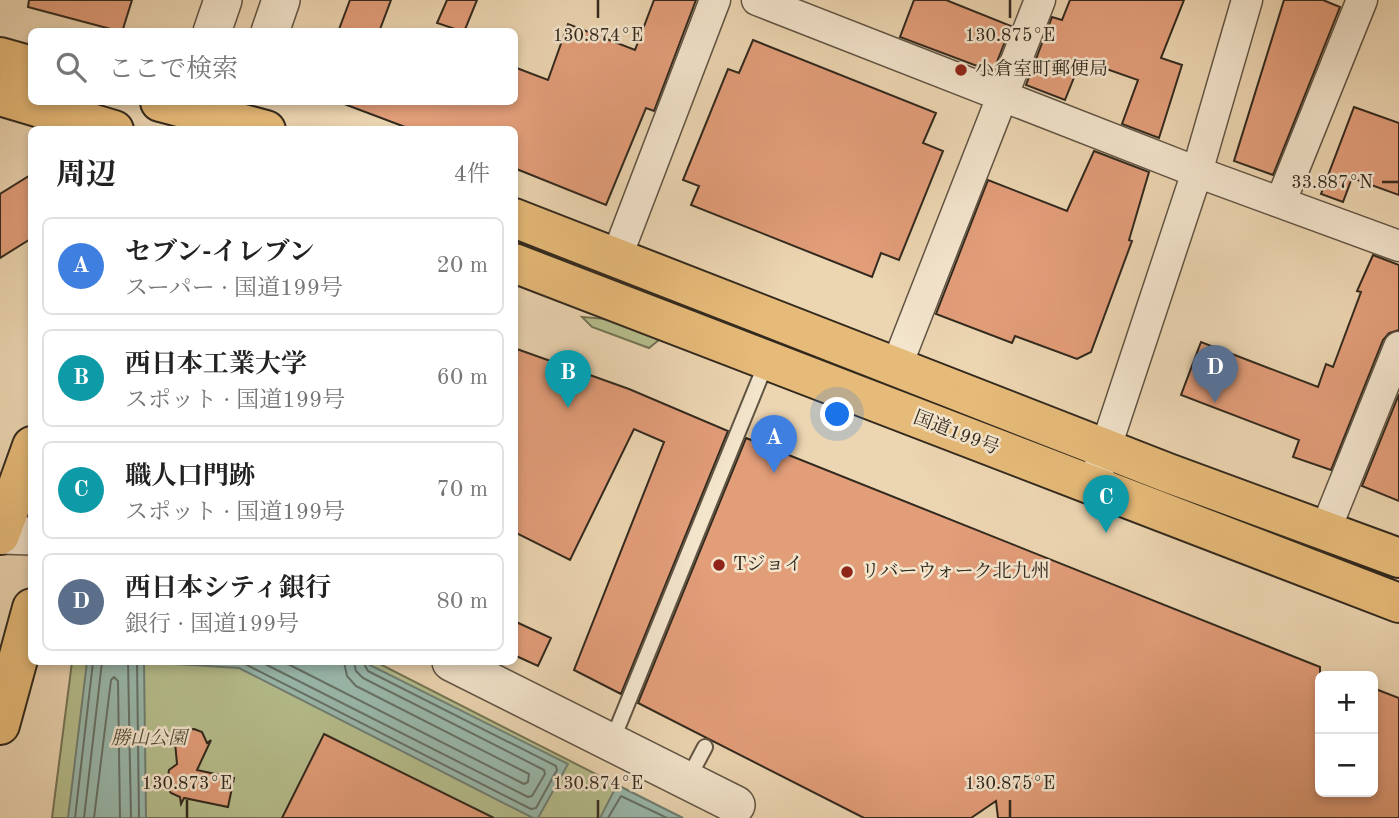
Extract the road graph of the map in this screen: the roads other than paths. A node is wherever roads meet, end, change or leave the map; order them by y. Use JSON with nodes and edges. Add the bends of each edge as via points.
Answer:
{"nodes":[{"id":1,"x":223,"y":0,"type":"edge"},
{"id":2,"x":281,"y":0,"type":"edge"},
{"id":3,"x":715,"y":0,"type":"edge"},
{"id":4,"x":757,"y":0,"type":"edge"},
{"id":5,"x":1040,"y":0,"type":"edge"},
{"id":6,"x":1247,"y":0,"type":"edge"},
{"id":7,"x":1362,"y":0,"type":"edge"},
{"id":8,"x":213,"y":28,"type":"edge"},
{"id":9,"x":271,"y":28,"type":"edge"},
{"id":10,"x":0,"y":57,"type":"edge"},
{"id":11,"x":28,"y":65,"type":"edge"},
{"id":12,"x":1003,"y":94,"type":"junction"},
{"id":13,"x":0,"y":96,"type":"edge"},
{"id":14,"x":28,"y":104,"type":"edge"},
{"id":15,"x":30,"y":105,"type":"edge"},
{"id":16,"x":176,"y":110,"type":"edge"},
{"id":17,"x":245,"y":120,"type":"edge"},
{"id":18,"x":101,"y":126,"type":"edge"},
{"id":19,"x":1197,"y":172,"type":"junction"},
{"id":20,"x":1281,"y":201,"type":"junction"},
{"id":21,"x":518,"y":219,"type":"edge"},
{"id":22,"x":1399,"y":246,"type":"edge"},
{"id":23,"x":617,"y":256,"type":"junction"},
{"id":24,"x":518,"y":265,"type":"edge"},
{"id":25,"x":1399,"y":347,"type":"edge"},
{"id":26,"x":768,"y":360,"type":"junction"},
{"id":27,"x":897,"y":365,"type":"junction"},
{"id":28,"x":1107,"y":448,"type":"junction"},
{"id":29,"x":28,"y":457,"type":"edge"},
{"id":30,"x":1093,"y":486,"type":"junction"},
{"id":31,"x":1325,"y":531,"type":"junction"},
{"id":32,"x":0,"y":535,"type":"edge"},
{"id":33,"x":28,"y":536,"type":"edge"},
{"id":34,"x":1399,"y":558,"type":"edge"},
{"id":35,"x":1399,"y":603,"type":"edge"},
{"id":36,"x":28,"y":622,"type":"edge"},
{"id":37,"x":458,"y":665,"type":"edge"},
{"id":38,"x":0,"y":724,"type":"edge"},
{"id":39,"x":611,"y":742,"type":"junction"},
{"id":40,"x":705,"y":747,"type":"dead end"},
{"id":41,"x":688,"y":780,"type":"junction"},
{"id":42,"x":736,"y":805,"type":"dead end"}],
"edges":[{"from":1,"to":8,"type":"street"},
{"from":2,"to":9,"type":"street"},
{"from":3,"to":23,"type":"street"},
{"from":4,"to":12,"type":"street"},
{"from":5,"to":12,"type":"street"},
{"from":6,"to":19,"type":"street"},
{"from":7,"to":20,"type":"street"},
{"from":10,"to":11,"type":"main road"},
{"from":12,"to":19,"type":"street"},
{"from":12,"to":27,"type":"street"},
{"from":13,"to":14,"type":"main road"},
{"from":15,"to":18,"type":"main road"},
{"from":16,"to":17,"type":"main road"},
{"from":19,"to":20,"type":"street"},
{"from":19,"to":28,"type":"street"},
{"from":20,"to":22,"type":"street"},
{"from":21,"to":23,"type":"main road"},
{"from":23,"to":27,"type":"main road"},
{"from":24,"to":26,"type":"main road","name":"国道199号"},
{"from":25,"to":31,"type":"street"},
{"from":26,"to":30,"type":"main road","name":"国道199号"},
{"from":26,"to":39,"type":"lane"},
{"from":27,"to":28,"type":"main road"},
{"from":28,"to":30,"type":"street"},
{"from":28,"to":31,"type":"main road"},
{"from":29,"to":32,"type":"main road"},
{"from":30,"to":35,"type":"main road","name":"国道199号"},
{"from":31,"to":34,"type":"main road"},
{"from":32,"to":33,"type":"street"},
{"from":36,"to":38,"type":"main road"},
{"from":37,"to":39,"type":"street"},
{"from":39,"to":41,"type":"street"},
{"from":40,"to":41,"type":"lane"},
{"from":41,"to":42,"type":"street"}]}
